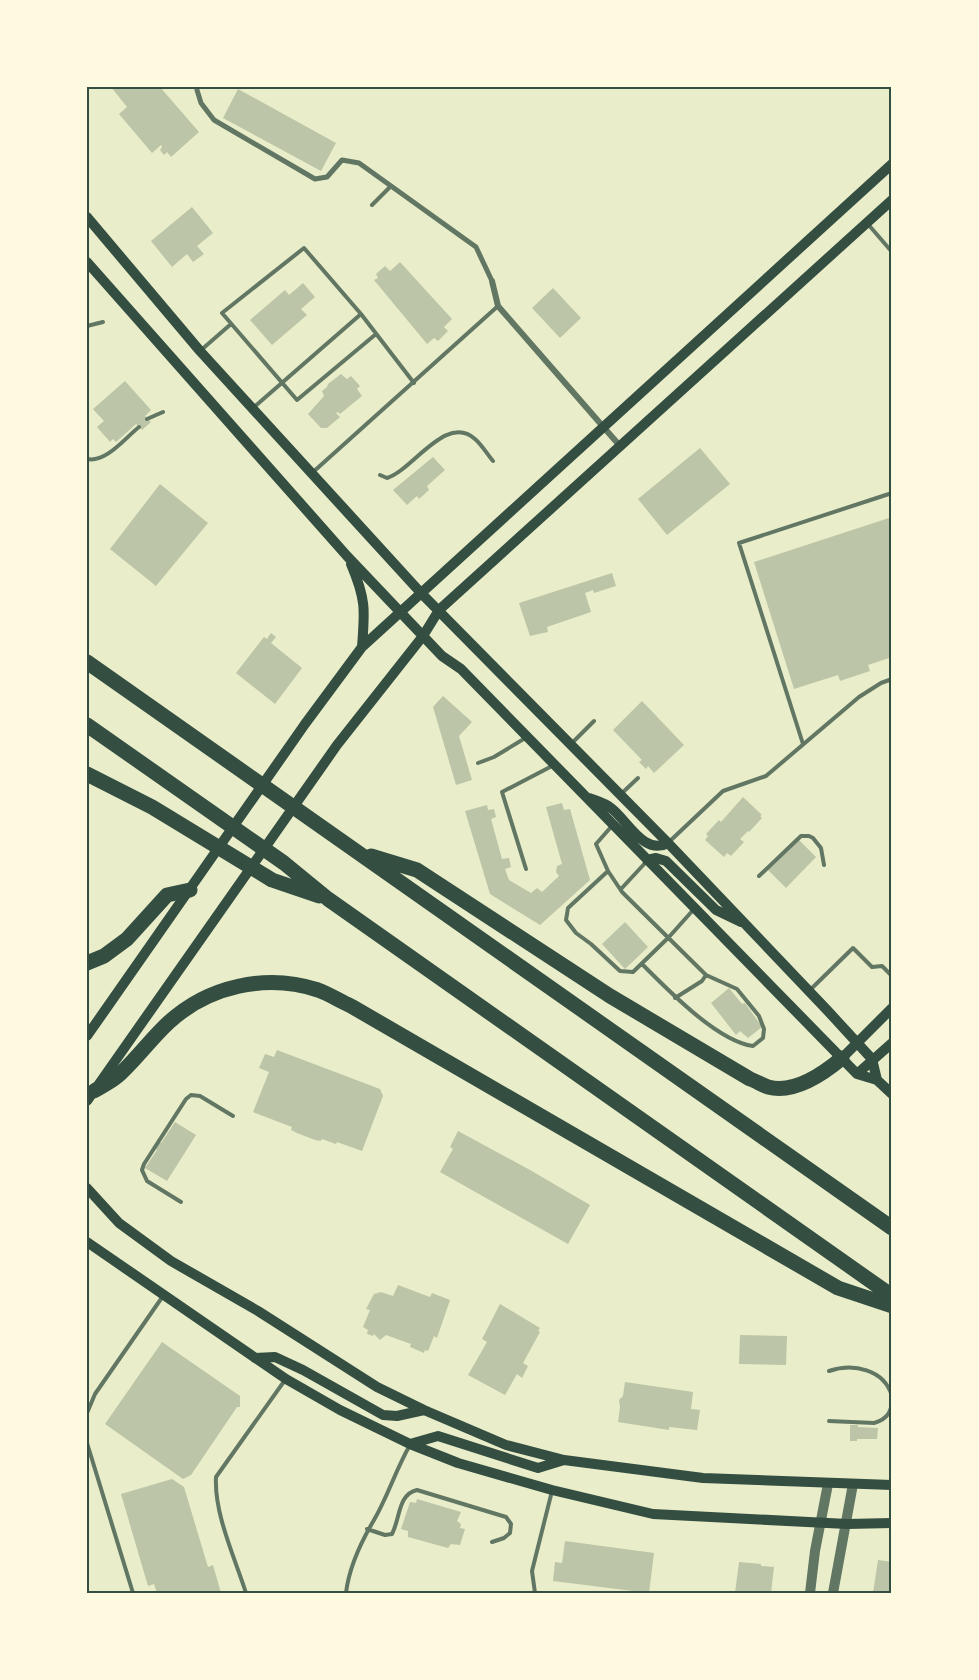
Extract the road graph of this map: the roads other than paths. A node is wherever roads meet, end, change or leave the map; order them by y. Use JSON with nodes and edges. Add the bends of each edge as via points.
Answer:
{"nodes":[{"id":1,"x":197,"y":90,"type":"dead end"},
{"id":2,"x":892,"y":164,"type":"edge"},
{"id":3,"x":391,"y":186,"type":"junction"},
{"id":4,"x":892,"y":200,"type":"edge"},
{"id":5,"x":372,"y":205,"type":"dead end"},
{"id":6,"x":87,"y":218,"type":"edge"},
{"id":7,"x":866,"y":223,"type":"junction"},
{"id":8,"x":892,"y":252,"type":"edge"},
{"id":9,"x":87,"y":262,"type":"edge"},
{"id":10,"x":492,"y":281,"type":"joint"},
{"id":11,"x":498,"y":306,"type":"junction"},
{"id":12,"x":361,"y":314,"type":"junction"},
{"id":13,"x":103,"y":322,"type":"dead end"},
{"id":14,"x":231,"y":324,"type":"junction"},
{"id":15,"x":87,"y":326,"type":"edge"},
{"id":16,"x":376,"y":334,"type":"junction"},
{"id":17,"x":200,"y":351,"type":"junction"},
{"id":18,"x":282,"y":383,"type":"junction"},
{"id":19,"x":414,"y":383,"type":"junction"},
{"id":20,"x":252,"y":408,"type":"junction"},
{"id":21,"x":163,"y":412,"type":"dead end"},
{"id":22,"x":147,"y":419,"type":"dead end"},
{"id":23,"x":139,"y":427,"type":"dead end"},
{"id":24,"x":603,"y":427,"type":"junction"},
{"id":25,"x":620,"y":446,"type":"junction"},
{"id":26,"x":87,"y":459,"type":"edge"},
{"id":27,"x":493,"y":461,"type":"dead end"},
{"id":28,"x":311,"y":473,"type":"junction"},
{"id":29,"x":380,"y":475,"type":"dead end"},
{"id":30,"x":892,"y":493,"type":"edge"},
{"id":31,"x":347,"y":556,"type":"junction"},
{"id":32,"x":422,"y":593,"type":"junction"},
{"id":33,"x":439,"y":610,"type":"junction"},
{"id":34,"x":400,"y":612,"type":"junction"},
{"id":35,"x":423,"y":636,"type":"junction"},
{"id":36,"x":362,"y":647,"type":"junction"},
{"id":37,"x":87,"y":662,"type":"edge"},
{"id":38,"x":892,"y":680,"type":"edge"},
{"id":39,"x":594,"y":721,"type":"dead end"},
{"id":40,"x":87,"y":725,"type":"edge"},
{"id":41,"x":527,"y":737,"type":"junction"},
{"id":42,"x":571,"y":744,"type":"junction"},
{"id":43,"x":803,"y":744,"type":"junction"},
{"id":44,"x":478,"y":764,"type":"dead end"},
{"id":45,"x":554,"y":764,"type":"junction"},
{"id":46,"x":87,"y":774,"type":"edge"},
{"id":47,"x":638,"y":777,"type":"dead end"},
{"id":48,"x":620,"y":795,"type":"junction"},
{"id":49,"x":586,"y":797,"type":"junction"},
{"id":50,"x":613,"y":825,"type":"junction"},
{"id":51,"x":668,"y":843,"type":"junction"},
{"id":52,"x":356,"y":851,"type":"junction"},
{"id":53,"x":647,"y":860,"type":"junction"},
{"id":54,"x":824,"y":865,"type":"dead end"},
{"id":55,"x":526,"y":869,"type":"dead end"},
{"id":56,"x":608,"y":872,"type":"junction"},
{"id":57,"x":759,"y":876,"type":"dead end"},
{"id":58,"x":621,"y":889,"type":"junction"},
{"id":59,"x":190,"y":890,"type":"junction"},
{"id":60,"x":328,"y":899,"type":"junction"},
{"id":61,"x":694,"y":908,"type":"junction"},
{"id":62,"x":744,"y":923,"type":"junction"},
{"id":63,"x":669,"y":937,"type":"junction"},
{"id":64,"x":87,"y":963,"type":"edge"},
{"id":65,"x":642,"y":964,"type":"junction"},
{"id":66,"x":706,"y":975,"type":"junction"},
{"id":67,"x":892,"y":976,"type":"edge"},
{"id":68,"x":809,"y":991,"type":"junction"},
{"id":69,"x":675,"y":998,"type":"junction"},
{"id":70,"x":892,"y":1008,"type":"edge"},
{"id":71,"x":87,"y":1036,"type":"edge"},
{"id":72,"x":892,"y":1043,"type":"edge"},
{"id":73,"x":856,"y":1044,"type":"junction"},
{"id":74,"x":842,"y":1058,"type":"junction"},
{"id":75,"x":872,"y":1059,"type":"junction"},
{"id":76,"x":857,"y":1074,"type":"junction"},
{"id":77,"x":877,"y":1080,"type":"junction"},
{"id":78,"x":892,"y":1094,"type":"edge"},
{"id":79,"x":90,"y":1096,"type":"edge"},
{"id":80,"x":234,"y":1116,"type":"dead end"},
{"id":81,"x":87,"y":1188,"type":"edge"},
{"id":82,"x":180,"y":1202,"type":"dead end"},
{"id":83,"x":892,"y":1228,"type":"edge"},
{"id":84,"x":87,"y":1242,"type":"edge"},
{"id":85,"x":163,"y":1295,"type":"junction"},
{"id":86,"x":892,"y":1296,"type":"edge"},
{"id":87,"x":892,"y":1306,"type":"edge"},
{"id":88,"x":255,"y":1358,"type":"junction"},
{"id":89,"x":829,"y":1371,"type":"dead end"},
{"id":90,"x":286,"y":1379,"type":"junction"},
{"id":91,"x":892,"y":1397,"type":"edge"},
{"id":92,"x":424,"y":1410,"type":"junction"},
{"id":93,"x":87,"y":1413,"type":"edge"},
{"id":94,"x":829,"y":1421,"type":"dead end"},
{"id":95,"x":87,"y":1443,"type":"edge"},
{"id":96,"x":410,"y":1444,"type":"junction"},
{"id":97,"x":564,"y":1460,"type":"junction"},
{"id":98,"x":828,"y":1484,"type":"junction"},
{"id":99,"x":853,"y":1484,"type":"junction"},
{"id":100,"x":892,"y":1485,"type":"edge"},
{"id":101,"x":552,"y":1490,"type":"junction"},
{"id":102,"x":821,"y":1522,"type":"junction"},
{"id":103,"x":892,"y":1523,"type":"edge"},
{"id":104,"x":847,"y":1524,"type":"junction"},
{"id":105,"x":367,"y":1529,"type":"junction"},
{"id":106,"x":492,"y":1542,"type":"dead end"},
{"id":107,"x":133,"y":1593,"type":"edge"},
{"id":108,"x":246,"y":1593,"type":"edge"},
{"id":109,"x":346,"y":1593,"type":"edge"},
{"id":110,"x":535,"y":1593,"type":"edge"},
{"id":111,"x":810,"y":1593,"type":"edge"},
{"id":112,"x":833,"y":1593,"type":"edge"}],
"edges":[{"from":1,"to":3,"type":"street","via":[[214,120],[315,179],[327,177],[342,160],[359,163]]},
{"from":2,"to":24,"type":"main road"},
{"from":3,"to":5,"type":"lane"},
{"from":3,"to":10,"type":"street","via":[[476,247]]},
{"from":4,"to":7,"type":"main road"},
{"from":6,"to":17,"type":"main road"},
{"from":7,"to":8,"type":"lane"},
{"from":7,"to":25,"type":"main road"},
{"from":9,"to":31,"type":"main road"},
{"from":10,"to":11,"type":"street"},
{"from":11,"to":19,"type":"lane"},
{"from":11,"to":24,"type":"street"},
{"from":12,"to":14,"type":"lane","via":[[304,248],[222,313]]},
{"from":12,"to":16,"type":"lane"},
{"from":12,"to":18,"type":"lane"},
{"from":13,"to":15,"type":"lane"},
{"from":14,"to":17,"type":"lane"},
{"from":14,"to":18,"type":"lane"},
{"from":16,"to":18,"type":"lane","via":[[297,400]]},
{"from":16,"to":19,"type":"lane"},
{"from":17,"to":20,"type":"main road"},
{"from":18,"to":20,"type":"lane"},
{"from":19,"to":28,"type":"lane"},
{"from":20,"to":28,"type":"main road"},
{"from":21,"to":22,"type":"lane"},
{"from":23,"to":26,"type":"lane","via":[[104,456]]},
{"from":24,"to":25,"type":"street"},
{"from":24,"to":32,"type":"main road"},
{"from":25,"to":33,"type":"main road"},
{"from":27,"to":29,"type":"lane","via":[[474,438],[457,432],[439,439],[397,475]]},
{"from":28,"to":32,"type":"main road"},
{"from":30,"to":43,"type":"lane","via":[[739,543]]},
{"from":31,"to":34,"type":"main road"},
{"from":31,"to":36,"type":"main road","via":[[362,590]]},
{"from":32,"to":33,"type":"main road"},
{"from":32,"to":34,"type":"main road"},
{"from":33,"to":35,"type":"main road"},
{"from":33,"to":42,"type":"main road"},
{"from":34,"to":35,"type":"main road"},
{"from":34,"to":36,"type":"main road"},
{"from":35,"to":41,"type":"main road"},
{"from":35,"to":79,"type":"main road","via":[[337,745]]},
{"from":36,"to":59,"type":"main road"},
{"from":37,"to":52,"type":"highway"},
{"from":38,"to":43,"type":"lane","via":[[859,697]]},
{"from":39,"to":42,"type":"lane"},
{"from":40,"to":60,"type":"highway","via":[[284,863]]},
{"from":41,"to":44,"type":"lane"},
{"from":41,"to":45,"type":"main road"},
{"from":42,"to":48,"type":"main road"},
{"from":43,"to":51,"type":"lane","via":[[765,776],[723,791]]},
{"from":45,"to":49,"type":"main road"},
{"from":45,"to":55,"type":"lane","via":[[502,792]]},
{"from":46,"to":60,"type":"highway","via":[[152,807],[272,880]]},
{"from":47,"to":48,"type":"lane"},
{"from":48,"to":51,"type":"main road"},
{"from":49,"to":50,"type":"main road"},
{"from":49,"to":51,"type":"main road","via":[[611,808],[649,845]]},
{"from":50,"to":53,"type":"main road"},
{"from":50,"to":56,"type":"lane","via":[[596,844]]},
{"from":51,"to":62,"type":"main road"},
{"from":52,"to":74,"type":"highway","via":[[417,870],[610,996],[759,1083],[786,1088],[826,1071]]},
{"from":52,"to":83,"type":"highway"},
{"from":53,"to":58,"type":"lane"},
{"from":53,"to":61,"type":"main road"},
{"from":53,"to":62,"type":"main road","via":[[666,861],[716,910]]},
{"from":54,"to":57,"type":"lane","via":[[818,843],[809,836],[801,836]]},
{"from":56,"to":58,"type":"lane"},
{"from":56,"to":65,"type":"lane","via":[[568,908],[566,920],[620,971],[633,972]]},
{"from":58,"to":63,"type":"lane"},
{"from":59,"to":64,"type":"highway","via":[[167,895],[127,939]]},
{"from":59,"to":71,"type":"main road"},
{"from":60,"to":86,"type":"highway"},
{"from":61,"to":63,"type":"lane"},
{"from":61,"to":74,"type":"main road"},
{"from":62,"to":68,"type":"main road"},
{"from":63,"to":65,"type":"lane"},
{"from":63,"to":66,"type":"lane"},
{"from":65,"to":69,"type":"lane"},
{"from":66,"to":69,"type":"lane"},
{"from":66,"to":69,"type":"lane","via":[[737,989],[759,1016],[763,1038],[753,1046],[712,1027]]},
{"from":67,"to":68,"type":"lane","via":[[882,966],[872,968],[853,948]]},
{"from":68,"to":73,"type":"main road"},
{"from":70,"to":73,"type":"main road"},
{"from":72,"to":75,"type":"main road"},
{"from":73,"to":74,"type":"main road"},
{"from":73,"to":75,"type":"main road"},
{"from":74,"to":76,"type":"main road"},
{"from":75,"to":76,"type":"main road"},
{"from":75,"to":77,"type":"main road"},
{"from":76,"to":77,"type":"main road"},
{"from":77,"to":78,"type":"main road"},
{"from":79,"to":87,"type":"highway","via":[[120,1074],[169,1021],[204,998],[226,989],[273,981],[318,990],[838,1288]]},
{"from":80,"to":82,"type":"lane","via":[[200,1096],[191,1095],[144,1164],[141,1170],[147,1181]]},
{"from":81,"to":92,"type":"main road","via":[[118,1223],[171,1262],[258,1311],[377,1387]]},
{"from":84,"to":85,"type":"main road"},
{"from":85,"to":88,"type":"main road"},
{"from":85,"to":93,"type":"lane","via":[[95,1394]]},
{"from":88,"to":90,"type":"main road"},
{"from":88,"to":92,"type":"main road","via":[[275,1357],[383,1415]]},
{"from":89,"to":91,"type":"lane","via":[[843,1366],[864,1368],[885,1383]]},
{"from":90,"to":96,"type":"main road"},
{"from":90,"to":108,"type":"lane","via":[[216,1477],[222,1519]]},
{"from":91,"to":94,"type":"lane","via":[[892,1408],[881,1421]]},
{"from":92,"to":97,"type":"main road","via":[[506,1445]]},
{"from":95,"to":107,"type":"lane"},
{"from":96,"to":97,"type":"main road","via":[[438,1436],[538,1468]]},
{"from":96,"to":101,"type":"main road","via":[[458,1463]]},
{"from":96,"to":105,"type":"lane"},
{"from":97,"to":98,"type":"main road","via":[[703,1478]]},
{"from":98,"to":99,"type":"main road"},
{"from":98,"to":102,"type":"street"},
{"from":99,"to":100,"type":"main road"},
{"from":99,"to":104,"type":"street"},
{"from":101,"to":102,"type":"main road","via":[[653,1514]]},
{"from":101,"to":110,"type":"lane","via":[[532,1571]]},
{"from":102,"to":104,"type":"main road"},
{"from":102,"to":111,"type":"street"},
{"from":103,"to":104,"type":"main road"},
{"from":104,"to":112,"type":"street"},
{"from":105,"to":106,"type":"lane","via":[[392,1534],[405,1497],[417,1490],[506,1517],[512,1527],[510,1533]]},
{"from":105,"to":109,"type":"lane"}]}
